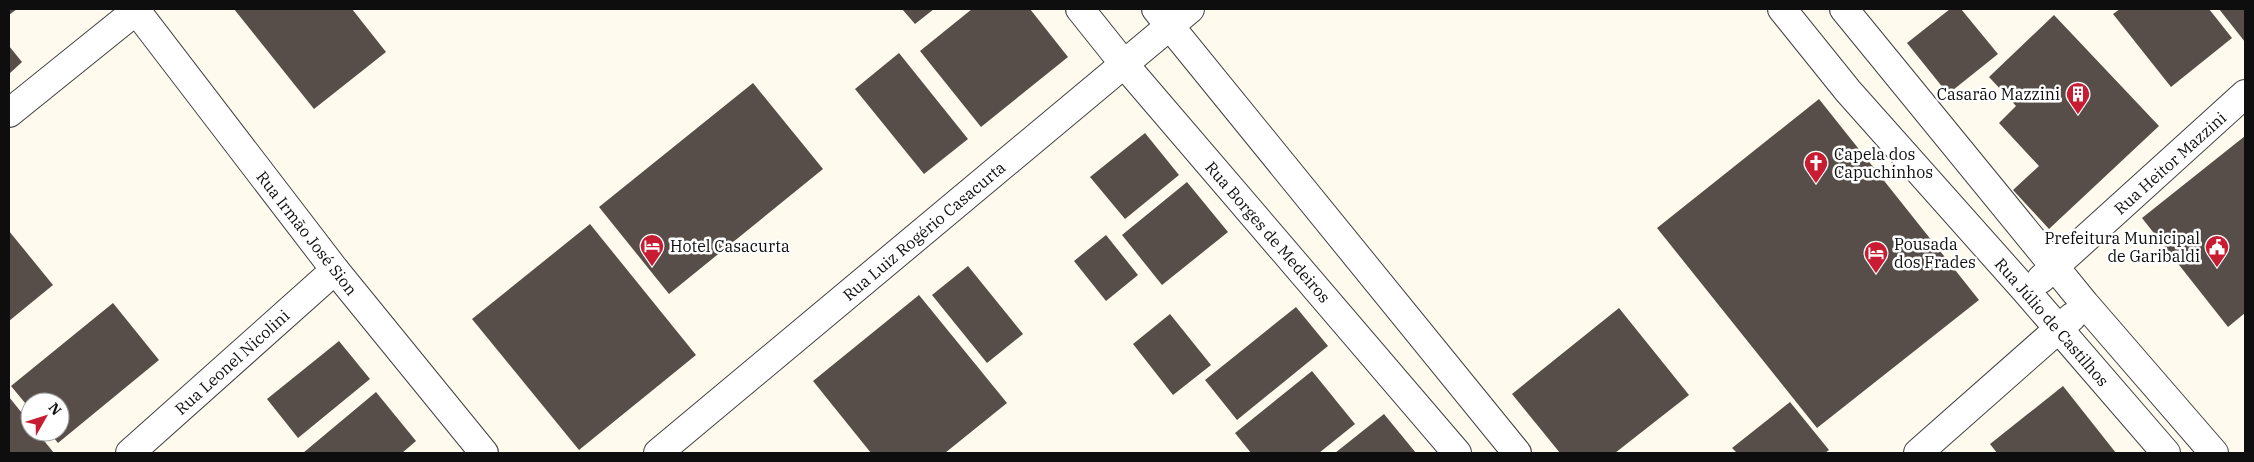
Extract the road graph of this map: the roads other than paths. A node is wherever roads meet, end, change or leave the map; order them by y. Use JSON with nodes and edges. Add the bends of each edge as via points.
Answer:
{"nodes":[{"id":1,"x":136,"y":9,"type":"edge"},
{"id":2,"x":1080,"y":9,"type":"edge"},
{"id":3,"x":1782,"y":9,"type":"edge"},
{"id":4,"x":1844,"y":9,"type":"edge"},
{"id":5,"x":1172,"y":14,"type":"edge"},
{"id":6,"x":1124,"y":64,"type":"junction"},
{"id":7,"x":2245,"y":94,"type":"edge"},
{"id":8,"x":9,"y":113,"type":"edge"},
{"id":9,"x":2055,"y":268,"type":"junction"},
{"id":10,"x":334,"y":270,"type":"junction"},
{"id":11,"x":2026,"y":291,"type":"junction"},
{"id":12,"x":2085,"y":304,"type":"junction"},
{"id":13,"x":2059,"y":329,"type":"junction"},
{"id":14,"x":130,"y":453,"type":"edge"},
{"id":15,"x":484,"y":453,"type":"edge"},
{"id":16,"x":658,"y":453,"type":"edge"},
{"id":17,"x":1457,"y":453,"type":"edge"},
{"id":18,"x":1516,"y":453,"type":"edge"},
{"id":19,"x":1918,"y":453,"type":"edge"},
{"id":20,"x":2166,"y":453,"type":"edge"},
{"id":21,"x":2214,"y":453,"type":"edge"}],
"edges":[{"from":1,"to":8,"type":"street"},
{"from":1,"to":10,"type":"street","name":"Rua Irmão José Sion"},
{"from":2,"to":6,"type":"street","name":"Rua Borges de Medeiros"},
{"from":3,"to":11,"type":"street","name":"Rua Júlio de Castilhos","via":[[1848,91]]},
{"from":4,"to":9,"type":"street"},
{"from":5,"to":6,"type":"street","name":"Rua Luiz Rogério Casacurta"},
{"from":5,"to":18,"type":"street"},
{"from":6,"to":16,"type":"street","name":"Rua Luiz Rogério Casacurta"},
{"from":6,"to":17,"type":"street","name":"Rua Borges de Medeiros"},
{"from":7,"to":9,"type":"street","name":"Rua Heitor Mazzini"},
{"from":9,"to":11,"type":"street","name":"Rua Heitor Mazzini"},
{"from":9,"to":12,"type":"street"},
{"from":10,"to":14,"type":"street","name":"Rua Leonel Nicolini"},
{"from":10,"to":15,"type":"street","name":"Rua Irmão José Sion"},
{"from":11,"to":13,"type":"street","name":"Rua Júlio de Castilhos"},
{"from":12,"to":13,"type":"street"},
{"from":12,"to":21,"type":"street"},
{"from":13,"to":19,"type":"street"},
{"from":13,"to":20,"type":"street","name":"Rua Júlio de Castilhos"}]}
